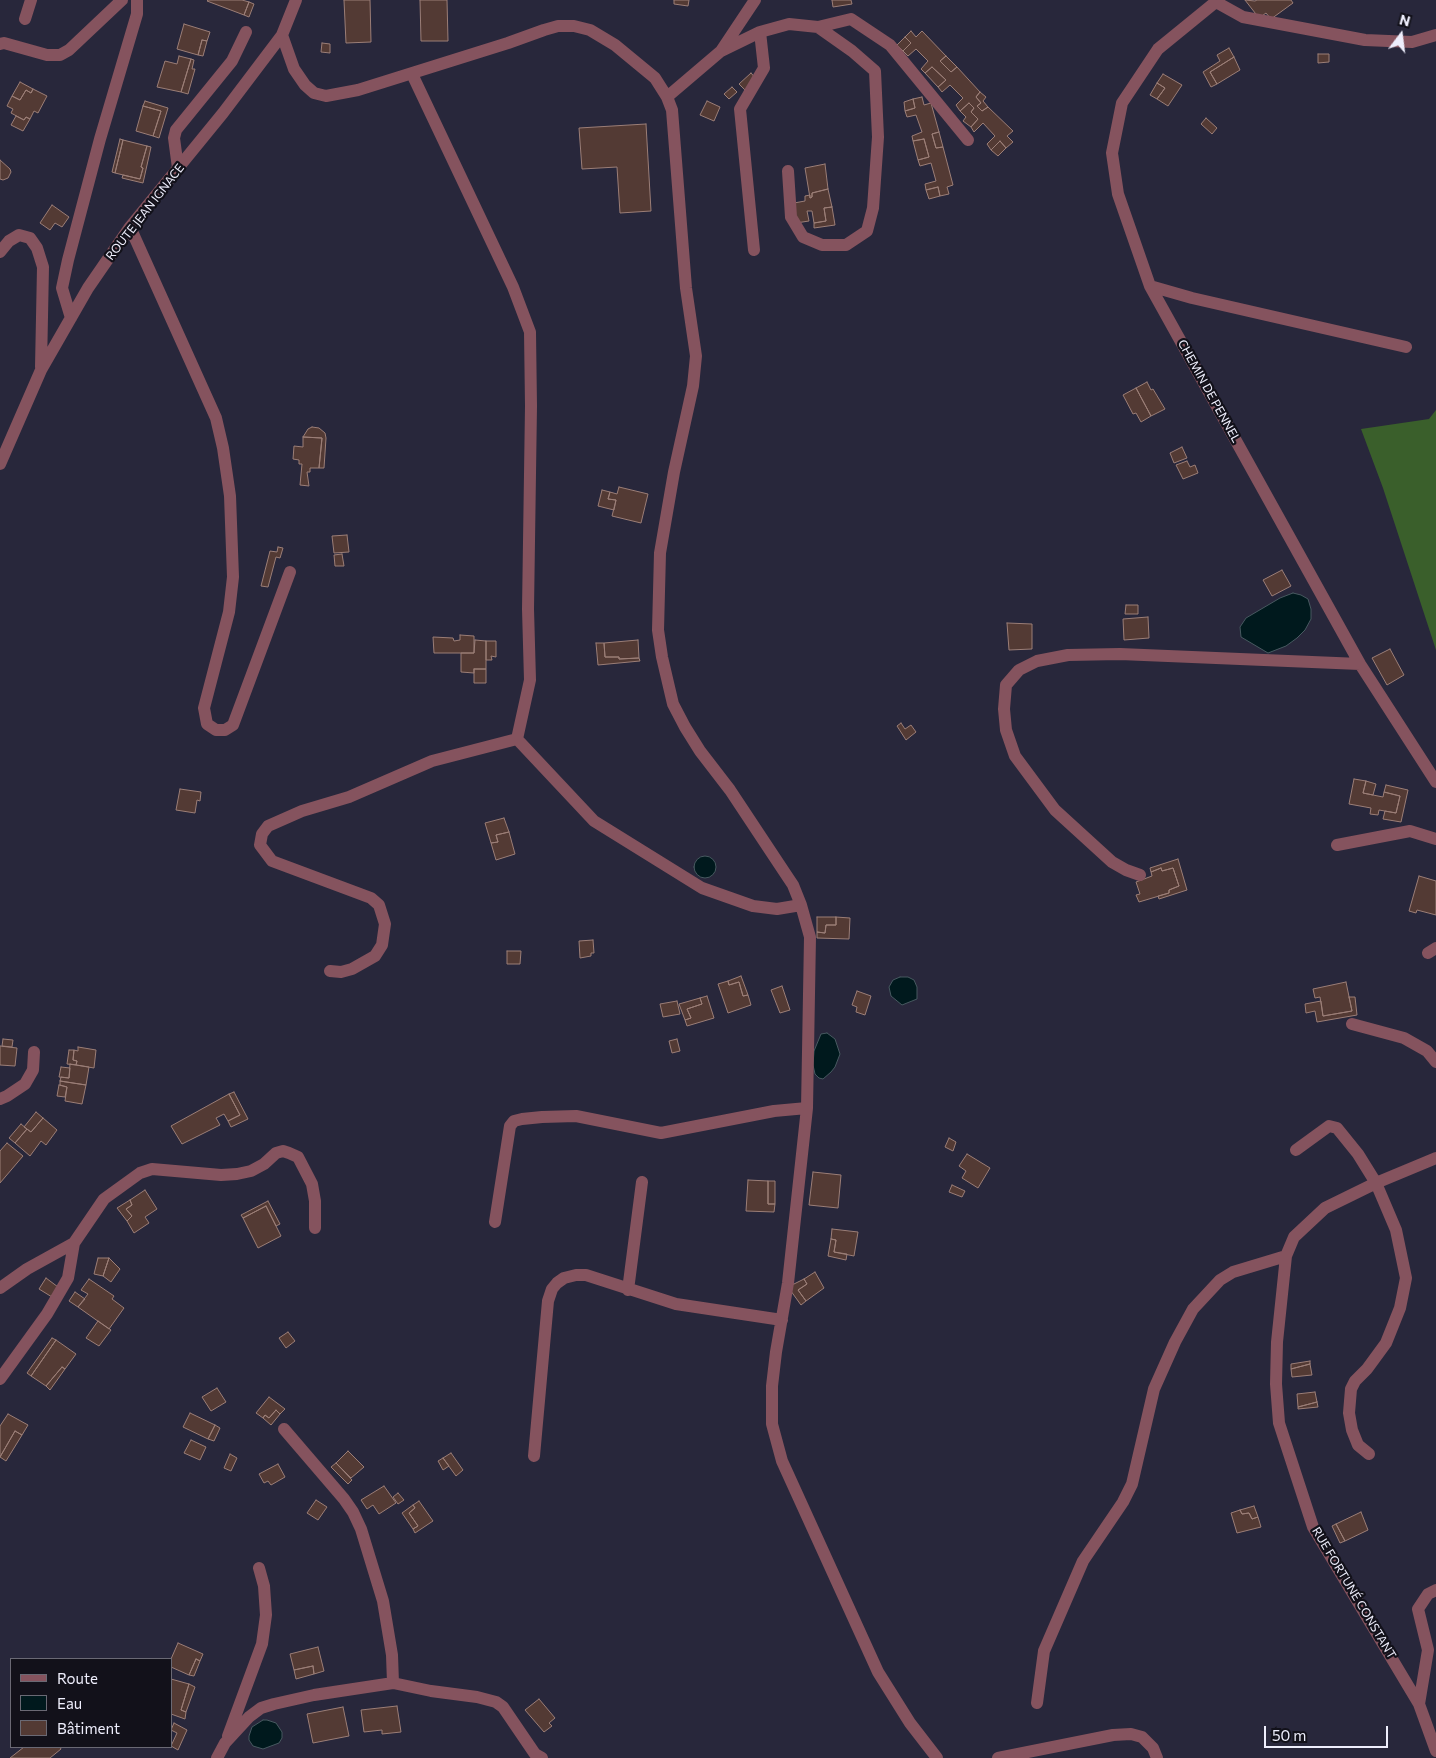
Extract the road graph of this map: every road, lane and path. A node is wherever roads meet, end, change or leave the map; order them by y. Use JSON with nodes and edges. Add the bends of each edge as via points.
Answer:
{"nodes":[{"id":1,"x":30,"y":0,"type":"edge"},
{"id":2,"x":122,"y":0,"type":"edge"},
{"id":3,"x":137,"y":0,"type":"edge"},
{"id":4,"x":296,"y":0,"type":"edge"},
{"id":5,"x":755,"y":0,"type":"edge"},
{"id":6,"x":1217,"y":1,"type":"edge"},
{"id":7,"x":25,"y":19,"type":"dead end"},
{"id":8,"x":818,"y":27,"type":"junction"},
{"id":9,"x":246,"y":32,"type":"dead end"},
{"id":10,"x":760,"y":32,"type":"junction"},
{"id":11,"x":1436,"y":35,"type":"edge"},
{"id":12,"x":282,"y":36,"type":"junction"},
{"id":13,"x":0,"y":44,"type":"edge"},
{"id":14,"x":721,"y":51,"type":"junction"},
{"id":15,"x":412,"y":74,"type":"junction"},
{"id":16,"x":667,"y":97,"type":"junction"},
{"id":17,"x":968,"y":140,"type":"dead end"},
{"id":18,"x":178,"y":168,"type":"junction"},
{"id":19,"x":788,"y":171,"type":"dead end"},
{"id":20,"x":130,"y":226,"type":"junction"},
{"id":21,"x":754,"y":250,"type":"dead end"},
{"id":22,"x":0,"y":252,"type":"edge"},
{"id":23,"x":1150,"y":286,"type":"junction"},
{"id":24,"x":71,"y":318,"type":"junction"},
{"id":25,"x":1406,"y":347,"type":"dead end"},
{"id":26,"x":41,"y":370,"type":"junction"},
{"id":27,"x":0,"y":464,"type":"edge"},
{"id":28,"x":290,"y":572,"type":"dead end"},
{"id":29,"x":1360,"y":664,"type":"junction"},
{"id":30,"x":517,"y":739,"type":"junction"},
{"id":31,"x":1436,"y":782,"type":"edge"},
{"id":32,"x":1436,"y":839,"type":"edge"},
{"id":33,"x":1337,"y":845,"type":"dead end"},
{"id":34,"x":1140,"y":875,"type":"dead end"},
{"id":35,"x":801,"y":905,"type":"junction"},
{"id":36,"x":330,"y":971,"type":"dead end"},
{"id":37,"x":1352,"y":1024,"type":"dead end"},
{"id":38,"x":34,"y":1052,"type":"dead end"},
{"id":39,"x":1436,"y":1062,"type":"edge"},
{"id":40,"x":0,"y":1099,"type":"edge"},
{"id":41,"x":806,"y":1108,"type":"junction"},
{"id":42,"x":1296,"y":1150,"type":"dead end"},
{"id":43,"x":1436,"y":1158,"type":"edge"},
{"id":44,"x":642,"y":1182,"type":"dead end"},
{"id":45,"x":1376,"y":1183,"type":"junction"},
{"id":46,"x":495,"y":1222,"type":"dead end"},
{"id":47,"x":315,"y":1228,"type":"dead end"},
{"id":48,"x":74,"y":1243,"type":"junction"},
{"id":49,"x":1286,"y":1256,"type":"junction"},
{"id":50,"x":0,"y":1288,"type":"edge"},
{"id":51,"x":628,"y":1290,"type":"junction"},
{"id":52,"x":782,"y":1320,"type":"junction"},
{"id":53,"x":0,"y":1379,"type":"edge"},
{"id":54,"x":284,"y":1429,"type":"dead end"},
{"id":55,"x":1369,"y":1454,"type":"dead end"},
{"id":56,"x":534,"y":1456,"type":"dead end"},
{"id":57,"x":259,"y":1568,"type":"dead end"},
{"id":58,"x":1436,"y":1590,"type":"edge"},
{"id":59,"x":393,"y":1683,"type":"junction"},
{"id":60,"x":1037,"y":1704,"type":"dead end"},
{"id":61,"x":1419,"y":1704,"type":"junction"},
{"id":62,"x":225,"y":1743,"type":"junction"},
{"id":63,"x":1436,"y":1751,"type":"edge"},
{"id":64,"x":217,"y":1758,"type":"edge"},
{"id":65,"x":542,"y":1758,"type":"edge"},
{"id":66,"x":937,"y":1758,"type":"edge"},
{"id":67,"x":998,"y":1758,"type":"edge"},
{"id":68,"x":1157,"y":1758,"type":"edge"}],
"edges":[{"from":1,"to":7,"type":"street"},
{"from":2,"to":13,"type":"street","via":[[60,55]]},
{"from":3,"to":24,"type":"street","via":[[137,14],[62,288]]},
{"from":4,"to":12,"type":"street","name":"ROUTE JEAN IGNACE"},
{"from":5,"to":14,"type":"street"},
{"from":6,"to":11,"type":"street","via":[[1243,16],[1365,40],[1412,42]]},
{"from":6,"to":23,"type":"street","name":"CHEMIN DE PENNEL","via":[[1158,49],[1122,103],[1112,153],[1118,194]]},
{"from":8,"to":10,"type":"street","via":[[789,24]]},
{"from":8,"to":17,"type":"street","via":[[851,19],[890,45]]},
{"from":8,"to":19,"type":"street","via":[[875,71],[878,137],[873,208],[866,231],[846,245],[822,245],[803,237],[791,217]]},
{"from":9,"to":18,"type":"street","via":[[232,61],[176,130]]},
{"from":10,"to":14,"type":"street"},
{"from":10,"to":21,"type":"street","via":[[764,68],[740,110]]},
{"from":12,"to":15,"type":"street","via":[[294,69],[314,93],[340,95]]},
{"from":12,"to":18,"type":"street","name":"ROUTE JEAN IGNACE"},
{"from":14,"to":16,"type":"street"},
{"from":15,"to":16,"type":"street","via":[[544,30],[574,26],[603,36],[655,78]]},
{"from":15,"to":30,"type":"street","via":[[513,287],[530,332],[530,680]]},
{"from":16,"to":35,"type":"street","via":[[672,110],[686,288],[696,356],[660,552],[658,630],[662,657],[673,704],[684,728],[768,846],[793,885]]},
{"from":18,"to":20,"type":"street","name":"ROUTE JEAN IGNACE"},
{"from":20,"to":24,"type":"street","name":"ROUTE JEAN IGNACE"},
{"from":20,"to":28,"type":"street","via":[[216,418],[223,448],[230,496],[233,577],[229,612],[204,708],[207,724],[216,730],[225,730],[233,725]]},
{"from":22,"to":26,"type":"street","via":[[19,235],[30,238],[37,248],[43,267]]},
{"from":23,"to":25,"type":"street"},
{"from":23,"to":29,"type":"street","name":"CHEMIN DE PENNEL"},
{"from":24,"to":26,"type":"street","name":"ROUTE JEAN IGNACE"},
{"from":26,"to":27,"type":"street","name":"ROUTE JEAN IGNACE"},
{"from":29,"to":31,"type":"street","name":"CHEMIN DE PENNEL"},
{"from":29,"to":34,"type":"street","via":[[1120,654],[1068,655],[1019,670],[1006,685],[1004,709],[1006,730],[1015,756],[1055,810],[1112,862]]},
{"from":30,"to":35,"type":"street","via":[[594,821],[702,888],[753,906],[777,909]]},
{"from":30,"to":36,"type":"street","via":[[432,761],[349,798],[302,811],[268,826],[260,845],[272,861],[371,898],[379,905],[385,924],[382,945],[375,956],[352,969]]},
{"from":32,"to":33,"type":"street","via":[[1410,831]]},
{"from":35,"to":41,"type":"street","via":[[810,945]]},
{"from":37,"to":39,"type":"street","via":[[1404,1038],[1427,1051]]},
{"from":38,"to":40,"type":"street","via":[[33,1070],[25,1084]]},
{"from":41,"to":46,"type":"street","via":[[661,1133],[576,1116],[522,1118],[510,1126]]},
{"from":41,"to":52,"type":"street"},
{"from":42,"to":45,"type":"street","via":[[1328,1126],[1337,1128]]},
{"from":43,"to":45,"type":"street","name":"RUE FORTUNÉ CONSTANT"},
{"from":44,"to":51,"type":"street"},
{"from":45,"to":49,"type":"street","name":"RUE FORTUNÉ CONSTANT","via":[[1324,1208],[1294,1238]]},
{"from":45,"to":55,"type":"street","via":[[1396,1230],[1406,1278],[1400,1308],[1386,1342],[1351,1389],[1352,1430],[1358,1444]]},
{"from":47,"to":48,"type":"street","via":[[312,1184],[298,1157],[283,1151],[251,1171],[238,1174],[152,1169],[140,1173],[104,1199]]},
{"from":48,"to":50,"type":"street"},
{"from":48,"to":53,"type":"street","via":[[68,1278],[47,1314]]},
{"from":49,"to":60,"type":"street","via":[[1233,1272],[1220,1280],[1193,1308],[1154,1389],[1132,1484],[1083,1561],[1044,1651]]},
{"from":49,"to":61,"type":"street","name":"RUE FORTUNÉ CONSTANT","via":[[1277,1342],[1279,1423],[1313,1527]]},
{"from":51,"to":52,"type":"street","via":[[689,1307]]},
{"from":51,"to":56,"type":"street","via":[[581,1275],[564,1278],[552,1289],[548,1300]]},
{"from":52,"to":66,"type":"street","via":[[772,1386],[772,1424],[782,1461],[878,1672]]},
{"from":54,"to":59,"type":"street","via":[[344,1499],[361,1529],[382,1601],[392,1655]]},
{"from":57,"to":62,"type":"street","via":[[266,1615],[262,1644]]},
{"from":58,"to":61,"type":"street","via":[[1428,1594],[1418,1609],[1428,1650]]},
{"from":59,"to":62,"type":"street","via":[[261,1708]]},
{"from":59,"to":65,"type":"street","via":[[496,1702],[503,1707],[535,1754]]},
{"from":61,"to":63,"type":"street","name":"RUE FORTUNÉ CONSTANT"},
{"from":62,"to":64,"type":"street"},
{"from":67,"to":68,"type":"street","via":[[1131,1734],[1142,1737],[1153,1748]]}]}
